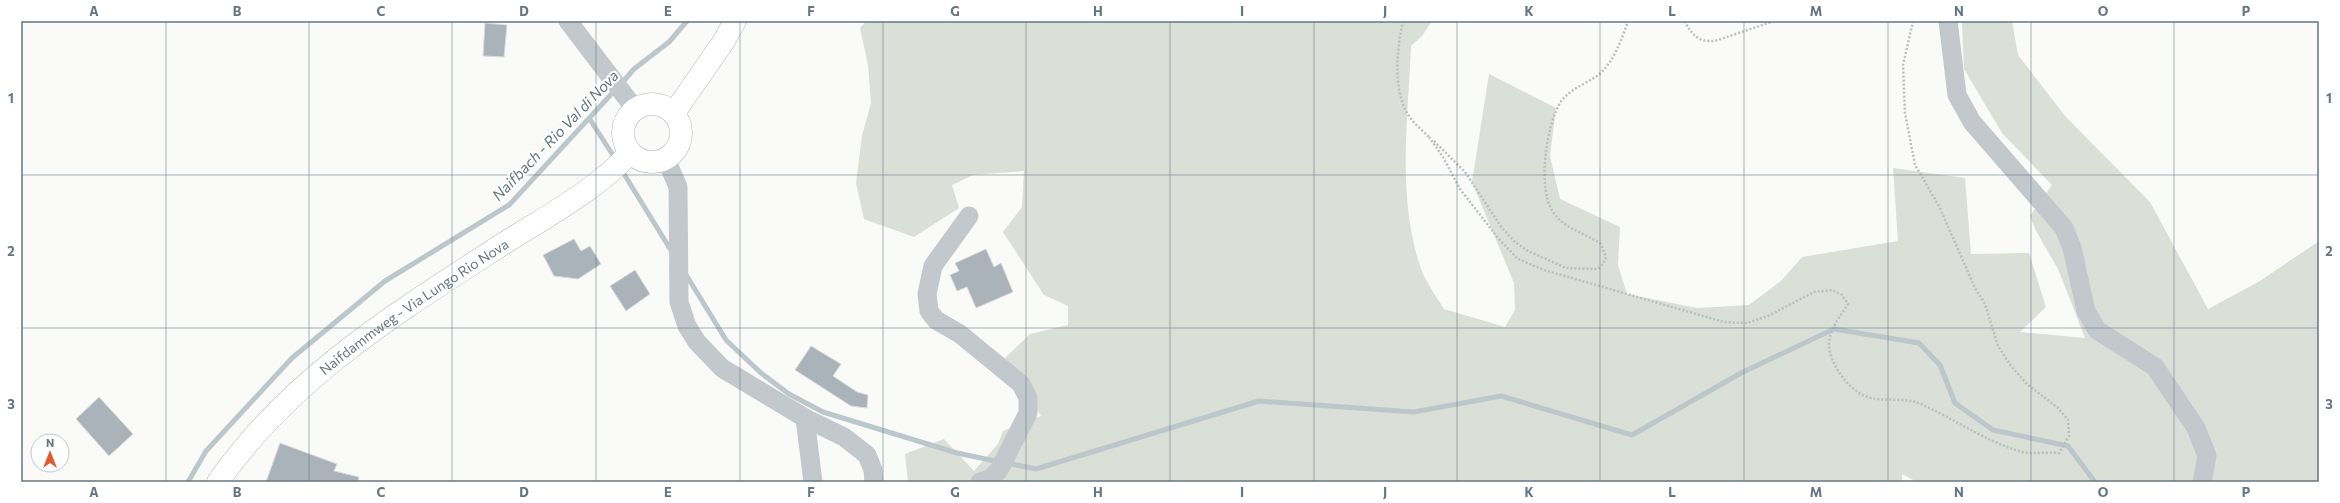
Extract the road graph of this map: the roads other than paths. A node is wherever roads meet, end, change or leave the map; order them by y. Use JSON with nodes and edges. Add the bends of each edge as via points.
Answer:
{"nodes":[{"id":1,"x":568,"y":21,"type":"edge"},
{"id":2,"x":735,"y":21,"type":"edge"},
{"id":3,"x":1948,"y":21,"type":"edge"},
{"id":4,"x":630,"y":102,"type":"junction"},
{"id":5,"x":674,"y":113,"type":"junction"},
{"id":6,"x":666,"y":159,"type":"junction"},
{"id":7,"x":622,"y":161,"type":"junction"},
{"id":8,"x":969,"y":216,"type":"dead end"},
{"id":9,"x":805,"y":418,"type":"junction"},
{"id":10,"x":2203,"y":480,"type":"edge"},
{"id":11,"x":218,"y":482,"type":"edge"},
{"id":12,"x":813,"y":482,"type":"edge"},
{"id":13,"x":874,"y":482,"type":"edge"},
{"id":14,"x":980,"y":482,"type":"edge"}],
"edges":[{"from":1,"to":4,"type":"street"},
{"from":2,"to":5,"type":"main road"},
{"from":3,"to":10,"type":"street","via":[[1957,94],[1972,122],[2064,228],[2072,248],[2086,311],[2097,330],[2155,367],[2196,428],[2207,456]]},
{"from":4,"to":5,"type":"main road","via":[[659,105]]},
{"from":4,"to":7,"type":"main road","via":[[623,130],[625,145]]},
{"from":5,"to":6,"type":"main road","via":[[680,125],[682,138],[679,147]]},
{"from":6,"to":7,"type":"main road","via":[[657,162]]},
{"from":6,"to":9,"type":"street","via":[[678,187],[679,302],[687,326],[697,342],[722,368]]},
{"from":7,"to":11,"type":"main road","name":"Naifdammweg - Via Lungo Rio Nova","via":[[586,191],[398,312],[346,349],[295,392],[247,444]]},
{"from":8,"to":14,"type":"street","via":[[933,266],[927,294],[929,311],[936,320],[960,334],[1021,384],[1028,398],[1028,413],[1001,465],[990,479]]},
{"from":9,"to":12,"type":"street"},
{"from":9,"to":13,"type":"street","via":[[844,437],[867,455],[873,470]]}]}
